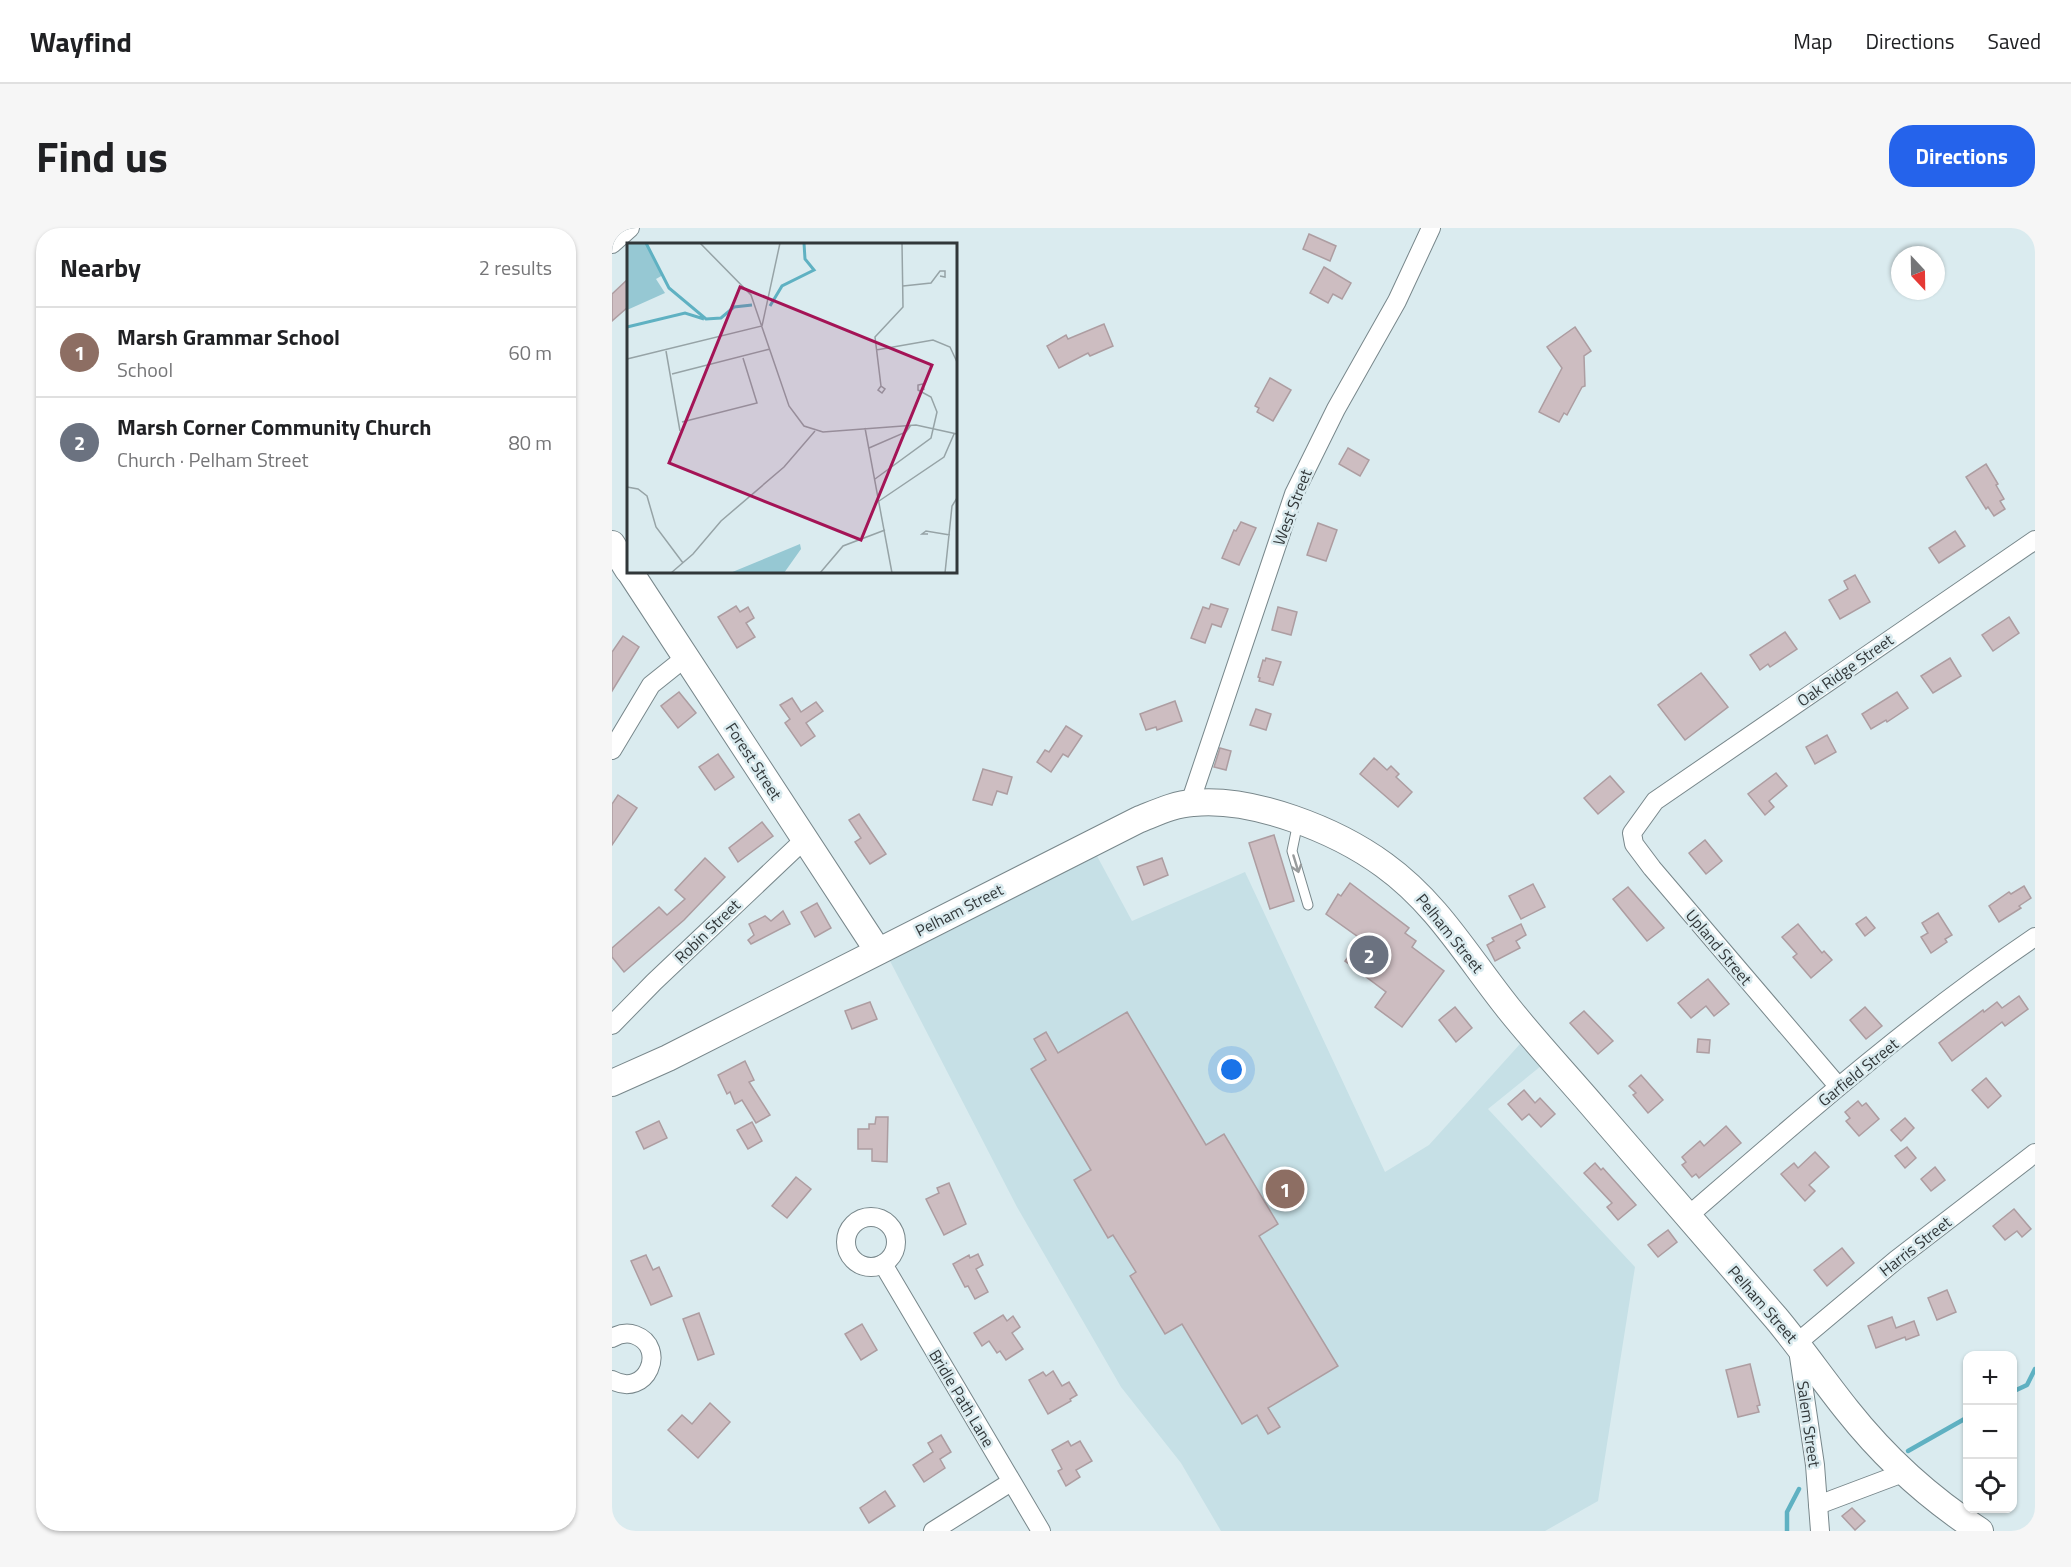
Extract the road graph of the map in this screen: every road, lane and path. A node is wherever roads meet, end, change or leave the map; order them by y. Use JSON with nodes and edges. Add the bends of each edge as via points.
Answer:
{"nodes":[{"id":1,"x":630,"y":228,"type":"edge"},
{"id":2,"x":1431,"y":228,"type":"edge"},
{"id":3,"x":612,"y":244,"type":"edge"},
{"id":4,"x":2035,"y":540,"type":"edge"},
{"id":5,"x":612,"y":544,"type":"edge"},
{"id":6,"x":627,"y":568,"type":"edge"},
{"id":7,"x":630,"y":573,"type":"edge"},
{"id":8,"x":686,"y":657,"type":"junction"},
{"id":9,"x":612,"y":750,"type":"edge"},
{"id":10,"x":1655,"y":801,"type":"joint"},
{"id":11,"x":1190,"y":803,"type":"junction"},
{"id":12,"x":1298,"y":822,"type":"junction"},
{"id":13,"x":805,"y":839,"type":"junction"},
{"id":14,"x":1308,"y":905,"type":"dead end"},
{"id":15,"x":2035,"y":937,"type":"edge"},
{"id":16,"x":878,"y":951,"type":"junction"},
{"id":17,"x":612,"y":1025,"type":"edge"},
{"id":18,"x":612,"y":1083,"type":"edge"},
{"id":19,"x":1838,"y":1086,"type":"junction"},
{"id":20,"x":2035,"y":1153,"type":"edge"},
{"id":21,"x":1688,"y":1216,"type":"junction"},
{"id":22,"x":883,"y":1264,"type":"dead end"},
{"id":23,"x":612,"y":1338,"type":"edge"},
{"id":24,"x":1797,"y":1343,"type":"junction"},
{"id":25,"x":612,"y":1380,"type":"edge"},
{"id":26,"x":1903,"y":1473,"type":"junction"},
{"id":27,"x":1011,"y":1482,"type":"junction"},
{"id":28,"x":1818,"y":1505,"type":"junction"},
{"id":29,"x":933,"y":1531,"type":"edge"},
{"id":30,"x":1041,"y":1531,"type":"edge"},
{"id":31,"x":1820,"y":1531,"type":"edge"},
{"id":32,"x":1980,"y":1531,"type":"edge"}],
"edges":[{"from":1,"to":3,"type":"street"},
{"from":2,"to":11,"type":"street","name":"West Street","via":[[1397,301],[1294,494]]},
{"from":4,"to":10,"type":"street","name":"Oak Ridge Street"},
{"from":5,"to":6,"type":"street","name":"Forest Street"},
{"from":7,"to":8,"type":"street","name":"Forest Street"},
{"from":8,"to":9,"type":"street","via":[[651,685]]},
{"from":8,"to":13,"type":"street","name":"Forest Street"},
{"from":10,"to":19,"type":"street","name":"Upland Street","via":[[1632,833],[1634,844]]},
{"from":11,"to":12,"type":"street","name":"Pelham Street","via":[[1218,801],[1245,805]]},
{"from":11,"to":16,"type":"street","name":"Pelham Street","via":[[1115,830]]},
{"from":12,"to":14,"type":"lane","one_way":true,"via":[[1292,851]]},
{"from":12,"to":21,"type":"street","name":"Pelham Street","via":[[1356,847],[1421,895],[1509,1009]]},
{"from":13,"to":16,"type":"street","name":"Forest Street"},
{"from":13,"to":17,"type":"street","name":"Robin Street"},
{"from":15,"to":19,"type":"street","name":"Garfield Street","via":[[1981,973]]},
{"from":16,"to":18,"type":"street","name":"Pelham Street"},
{"from":19,"to":21,"type":"street","name":"Garfield Street"},
{"from":20,"to":24,"type":"street","name":"Harris Street","via":[[1896,1260]]},
{"from":21,"to":24,"type":"street","name":"Pelham Street"},
{"from":22,"to":27,"type":"street","name":"Bridle Path Lane"},
{"from":23,"to":25,"type":"street","via":[[623,1334],[638,1336],[652,1357],[650,1368],[640,1380],[624,1384]]},
{"from":24,"to":26,"type":"street","name":"Pelham Street","via":[[1848,1412]]},
{"from":24,"to":28,"type":"street","name":"Salem Street"},
{"from":26,"to":28,"type":"street"},
{"from":26,"to":32,"type":"street","name":"Pelham Street"},
{"from":27,"to":29,"type":"street"},
{"from":27,"to":30,"type":"street","name":"Bridle Path Lane"},
{"from":28,"to":31,"type":"street","name":"Salem Street"}]}
